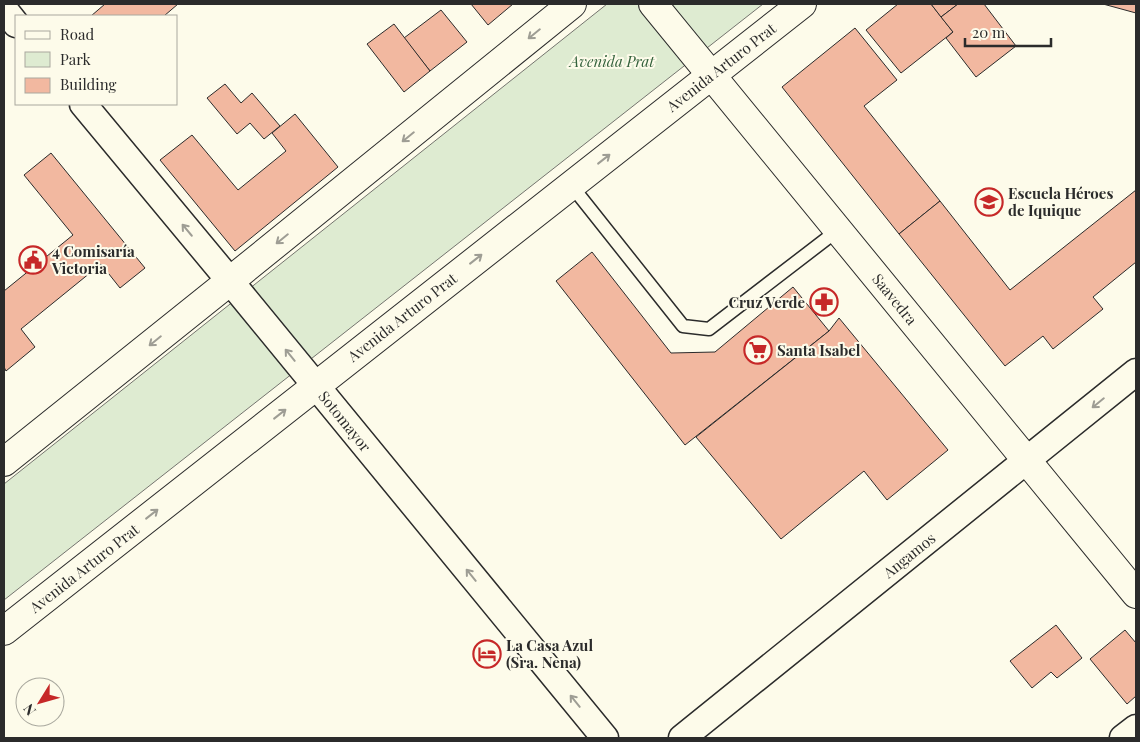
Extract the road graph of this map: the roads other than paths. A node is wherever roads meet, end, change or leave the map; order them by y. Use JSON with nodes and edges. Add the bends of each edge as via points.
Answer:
{"nodes":[{"id":1,"x":572,"y":4,"type":"edge"},
{"id":2,"x":653,"y":4,"type":"edge"},
{"id":3,"x":802,"y":4,"type":"edge"},
{"id":4,"x":4,"y":9,"type":"edge"},
{"id":5,"x":15,"y":23,"type":"edge"},
{"id":6,"x":711,"y":74,"type":"junction"},
{"id":7,"x":83,"y":105,"type":"edge"},
{"id":8,"x":571,"y":185,"type":"junction"},
{"id":9,"x":838,"y":230,"type":"junction"},
{"id":10,"x":230,"y":281,"type":"junction"},
{"id":11,"x":1136,"y":372,"type":"edge"},
{"id":12,"x":316,"y":385,"type":"junction"},
{"id":13,"x":1027,"y":460,"type":"junction"},
{"id":14,"x":4,"y":462,"type":"edge"},
{"id":15,"x":1136,"y":594,"type":"edge"},
{"id":16,"x":4,"y":631,"type":"edge"},
{"id":17,"x":1136,"y":728,"type":"edge"},
{"id":18,"x":606,"y":738,"type":"edge"},
{"id":19,"x":682,"y":738,"type":"edge"},
{"id":20,"x":1123,"y":738,"type":"edge"}],
"edges":[{"from":1,"to":10,"type":"street","one_way":true},
{"from":2,"to":6,"type":"street","name":"Saavedra"},
{"from":3,"to":6,"type":"street","name":"Avenida Arturo Prat"},
{"from":4,"to":5,"type":"street"},
{"from":8,"to":6,"type":"street","name":"Avenida Arturo Prat","one_way":true},
{"from":6,"to":9,"type":"street","name":"Saavedra"},
{"from":10,"to":7,"type":"street","name":"Sotomayor","one_way":true},
{"from":8,"to":9,"type":"lane","via":[[683,326],[709,329]]},
{"from":12,"to":8,"type":"street","name":"Avenida Arturo Prat","one_way":true},
{"from":9,"to":13,"type":"street","name":"Saavedra"},
{"from":12,"to":10,"type":"street","name":"Sotomayor","one_way":true},
{"from":10,"to":14,"type":"street","one_way":true},
{"from":11,"to":13,"type":"street","name":"Angamos","one_way":true},
{"from":16,"to":12,"type":"street","name":"Avenida Arturo Prat","one_way":true},
{"from":18,"to":12,"type":"street","name":"Sotomayor","one_way":true},
{"from":13,"to":15,"type":"street","name":"Saavedra"},
{"from":13,"to":19,"type":"street","name":"Angamos"},
{"from":17,"to":20,"type":"street"}]}
